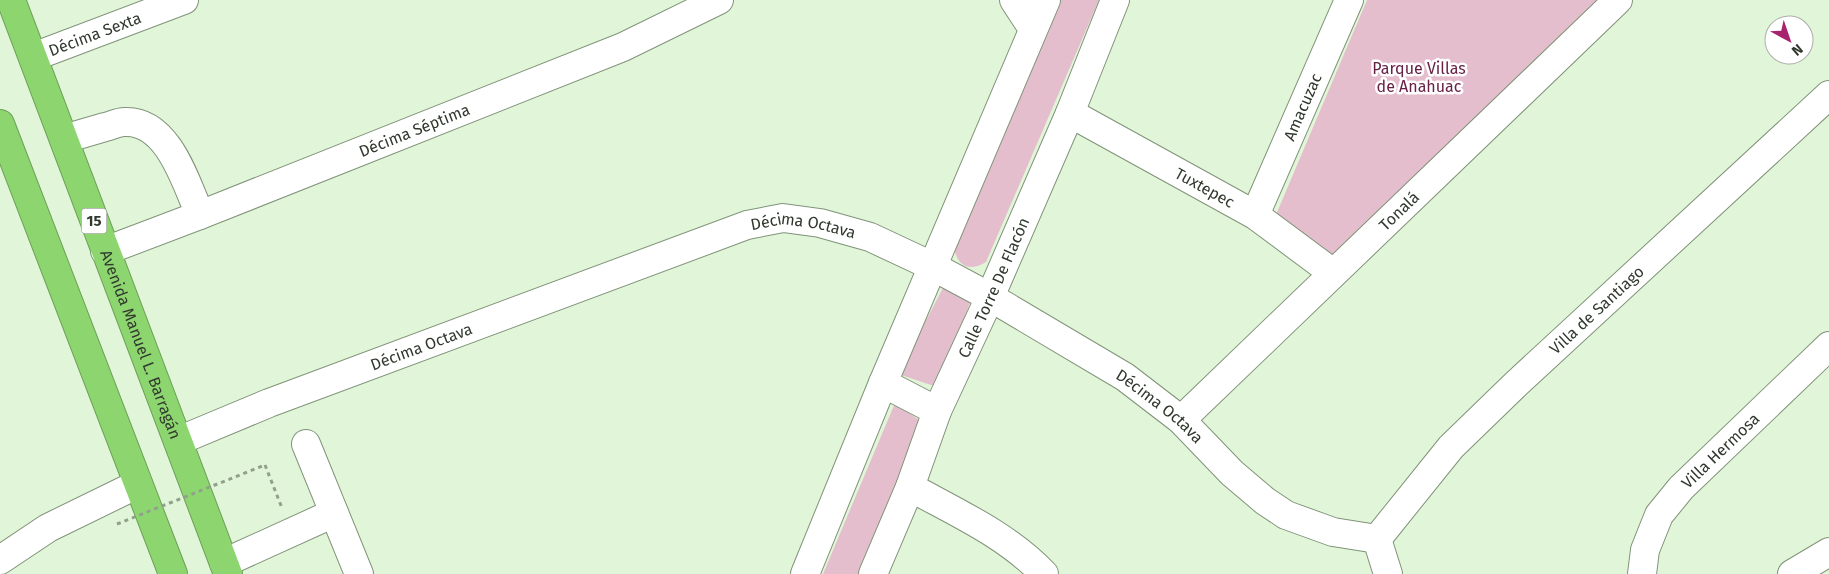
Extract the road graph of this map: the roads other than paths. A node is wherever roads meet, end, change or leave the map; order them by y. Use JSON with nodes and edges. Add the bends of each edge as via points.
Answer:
{"nodes":[{"id":1,"x":11,"y":0,"type":"edge"},
{"id":2,"x":184,"y":0,"type":"edge"},
{"id":3,"x":719,"y":0,"type":"edge"},
{"id":4,"x":1014,"y":0,"type":"edge"},
{"id":5,"x":1046,"y":0,"type":"edge"},
{"id":6,"x":1115,"y":0,"type":"edge"},
{"id":7,"x":1349,"y":0,"type":"edge"},
{"id":8,"x":1618,"y":0,"type":"edge"},
{"id":9,"x":1033,"y":29,"type":"junction"},
{"id":10,"x":33,"y":57,"type":"junction"},
{"id":11,"x":1829,"y":95,"type":"edge"},
{"id":12,"x":1070,"y":112,"type":"junction"},
{"id":13,"x":0,"y":124,"type":"edge"},
{"id":14,"x":64,"y":139,"type":"junction"},
{"id":15,"x":200,"y":215,"type":"junction"},
{"id":16,"x":1255,"y":215,"type":"junction"},
{"id":17,"x":105,"y":251,"type":"junction"},
{"id":18,"x":932,"y":266,"type":"junction"},
{"id":19,"x":1332,"y":273,"type":"junction"},
{"id":20,"x":990,"y":297,"type":"junction"},
{"id":21,"x":1829,"y":346,"type":"edge"},
{"id":22,"x":883,"y":383,"type":"junction"},
{"id":23,"x":937,"y":411,"type":"junction"},
{"id":24,"x":1180,"y":420,"type":"junction"},
{"id":25,"x":178,"y":441,"type":"junction"},
{"id":26,"x":306,"y":444,"type":"dead end"},
{"id":27,"x":138,"y":484,"type":"junction"},
{"id":28,"x":910,"y":487,"type":"junction"},
{"id":29,"x":334,"y":513,"type":"junction"},
{"id":30,"x":1378,"y":539,"type":"junction"},
{"id":31,"x":1829,"y":552,"type":"edge"},
{"id":32,"x":0,"y":560,"type":"edge"},
{"id":33,"x":226,"y":569,"type":"edge"},
{"id":34,"x":173,"y":574,"type":"edge"},
{"id":35,"x":359,"y":574,"type":"edge"},
{"id":36,"x":805,"y":574,"type":"edge"},
{"id":37,"x":872,"y":574,"type":"edge"},
{"id":38,"x":1044,"y":574,"type":"edge"},
{"id":39,"x":1388,"y":574,"type":"edge"},
{"id":40,"x":1642,"y":574,"type":"edge"},
{"id":41,"x":1792,"y":574,"type":"edge"}],
"edges":[{"from":1,"to":10,"type":"highway","name":"Avenida Manuel L. Barragán","number":"15"},
{"from":2,"to":10,"type":"street","name":"Décima Sexta"},
{"from":3,"to":15,"type":"street","name":"Décima Séptima","via":[[622,46]]},
{"from":4,"to":9,"type":"street"},
{"from":5,"to":9,"type":"street"},
{"from":6,"to":12,"type":"street","name":"Calle Torre De Flacón"},
{"from":7,"to":16,"type":"street","name":"Amacuzac"},
{"from":8,"to":19,"type":"street","name":"Tonalá"},
{"from":9,"to":18,"type":"street"},
{"from":10,"to":14,"type":"highway","name":"Avenida Manuel L. Barragán","number":"15"},
{"from":11,"to":30,"type":"street","name":"Villa de Santiago","via":[[1451,447]]},
{"from":12,"to":16,"type":"street","name":"Tuxtepec"},
{"from":12,"to":20,"type":"street","name":"Calle Torre De Flacón"},
{"from":13,"to":27,"type":"highway"},
{"from":14,"to":15,"type":"street","via":[[123,122],[141,124],[155,132],[167,145]]},
{"from":14,"to":17,"type":"highway","name":"Avenida Manuel L. Barragán","number":"15"},
{"from":15,"to":17,"type":"street","name":"Décima Séptima"},
{"from":16,"to":19,"type":"street","name":"Tuxtepec"},
{"from":17,"to":25,"type":"highway","name":"Avenida Manuel L. Barragán","number":"15"},
{"from":18,"to":20,"type":"street","name":"Décima Octava"},
{"from":18,"to":22,"type":"street"},
{"from":18,"to":25,"type":"street","name":"Décima Octava","via":[[870,236],[820,223],[784,218],[747,225]]},
{"from":19,"to":24,"type":"street","name":"Tonalá"},
{"from":20,"to":23,"type":"street","name":"Calle Torre De Flacón"},
{"from":20,"to":24,"type":"street","name":"Décima Octava","via":[[1125,377]]},
{"from":21,"to":40,"type":"street","name":"Villa Hermosa","via":[[1681,488],[1659,515],[1645,550]]},
{"from":22,"to":23,"type":"street"},
{"from":22,"to":36,"type":"street"},
{"from":23,"to":28,"type":"street","name":"Calle Torre De Flacón"},
{"from":24,"to":30,"type":"street","name":"Décima Octava","via":[[1232,473],[1286,515],[1333,532]]},
{"from":25,"to":33,"type":"highway","name":"Avenida Manuel L. Barragán","number":"15"},
{"from":26,"to":29,"type":"street"},
{"from":27,"to":32,"type":"street","via":[[48,528]]},
{"from":27,"to":34,"type":"highway"},
{"from":28,"to":37,"type":"street","name":"Calle Torre De Flacón"},
{"from":28,"to":38,"type":"street","via":[[990,531],[1020,551]]},
{"from":29,"to":33,"type":"street"},
{"from":29,"to":35,"type":"street"},
{"from":30,"to":39,"type":"street"},
{"from":31,"to":41,"type":"street"}]}
